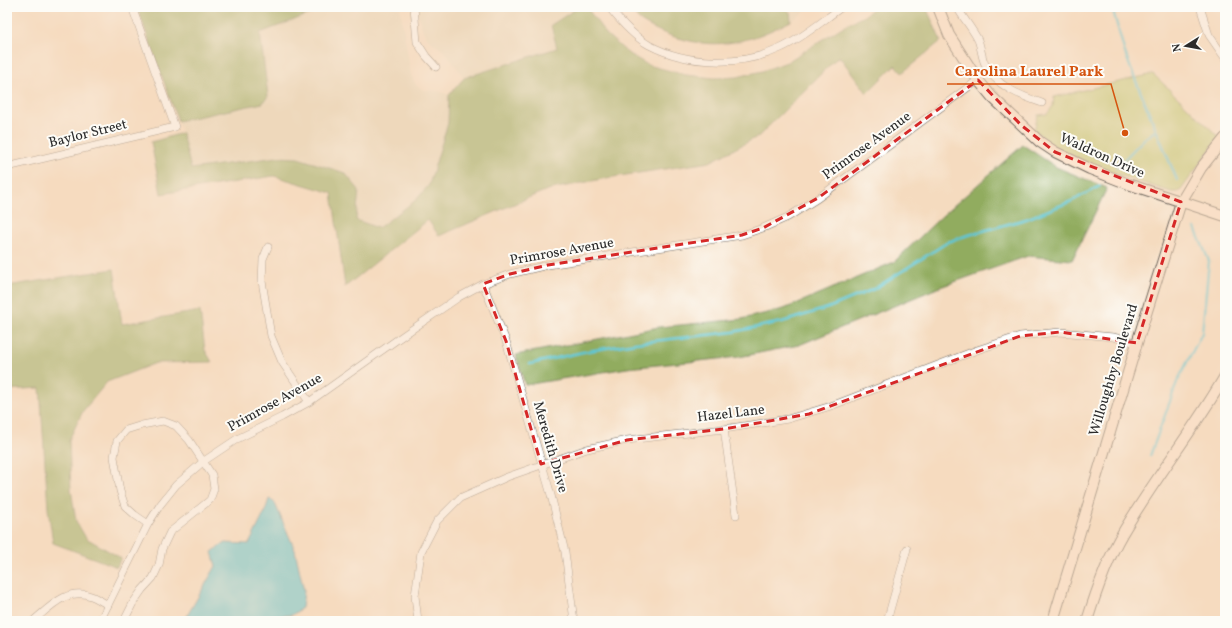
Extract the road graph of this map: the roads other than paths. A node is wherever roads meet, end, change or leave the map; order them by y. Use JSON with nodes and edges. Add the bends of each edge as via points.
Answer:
{"nodes":[{"id":1,"x":132,"y":7,"type":"edge"},
{"id":2,"x":414,"y":7,"type":"edge"},
{"id":3,"x":609,"y":7,"type":"edge"},
{"id":4,"x":842,"y":7,"type":"edge"},
{"id":5,"x":938,"y":7,"type":"edge"},
{"id":6,"x":957,"y":7,"type":"edge"},
{"id":7,"x":1200,"y":7,"type":"edge"},
{"id":8,"x":1225,"y":58,"type":"edge"},
{"id":9,"x":436,"y":67,"type":"dead end"},
{"id":10,"x":978,"y":80,"type":"junction"},
{"id":11,"x":1042,"y":103,"type":"dead end"},
{"id":12,"x":1225,"y":138,"type":"edge"},
{"id":13,"x":7,"y":168,"type":"edge"},
{"id":14,"x":1182,"y":202,"type":"junction"},
{"id":15,"x":1225,"y":216,"type":"edge"},
{"id":16,"x":268,"y":247,"type":"dead end"},
{"id":17,"x":483,"y":284,"type":"junction"},
{"id":18,"x":1136,"y":343,"type":"junction"},
{"id":19,"x":1225,"y":376,"type":"edge"},
{"id":20,"x":309,"y":402,"type":"junction"},
{"id":21,"x":724,"y":429,"type":"junction"},
{"id":22,"x":204,"y":461,"type":"junction"},
{"id":23,"x":542,"y":464,"type":"junction"},
{"id":24,"x":736,"y":515,"type":"dead end"},
{"id":25,"x":148,"y":524,"type":"junction"},
{"id":26,"x":907,"y":549,"type":"dead end"},
{"id":27,"x":108,"y":605,"type":"junction"},
{"id":28,"x":33,"y":621,"type":"edge"},
{"id":29,"x":100,"y":621,"type":"edge"},
{"id":30,"x":124,"y":621,"type":"edge"},
{"id":31,"x":418,"y":621,"type":"edge"},
{"id":32,"x":574,"y":621,"type":"edge"},
{"id":33,"x":887,"y":621,"type":"edge"},
{"id":34,"x":1053,"y":621,"type":"edge"},
{"id":35,"x":1087,"y":621,"type":"edge"}],
"edges":[{"from":1,"to":13,"type":"street","name":"Baylor Street","via":[[175,127]]},
{"from":2,"to":9,"type":"street","via":[[418,42]]},
{"from":3,"to":4,"type":"street","via":[[628,29],[648,44],[673,55],[715,61],[763,55],[782,48]]},
{"from":5,"to":10,"type":"street","name":"Waldron Drive","via":[[949,35]]},
{"from":6,"to":11,"type":"street","via":[[978,40],[985,65],[997,80],[1021,95]]},
{"from":7,"to":8,"type":"street","via":[[1209,35]]},
{"from":10,"to":14,"type":"street","name":"Waldron Drive","via":[[1021,126],[1055,152],[1090,169]]},
{"from":10,"to":17,"type":"street","name":"Primrose Avenue","via":[[818,198],[788,217],[763,228],[742,235],[548,265],[510,274]]},
{"from":12,"to":14,"type":"street","name":"Willoughby Boulevard","via":[[1201,168]]},
{"from":14,"to":15,"type":"street","name":"Waldron Drive"},
{"from":14,"to":18,"type":"street","name":"Willoughby Boulevard"},
{"from":16,"to":20,"type":"street","via":[[263,258],[262,281],[271,336],[282,362]]},
{"from":17,"to":20,"type":"street","name":"Primrose Avenue","via":[[459,297]]},
{"from":17,"to":23,"type":"street","name":"Meredith Drive","via":[[506,342]]},
{"from":18,"to":21,"type":"street","name":"Hazel Lane","via":[[1113,337],[1060,332],[1020,336],[809,414]]},
{"from":18,"to":34,"type":"street","name":"Willoughby Boulevard"},
{"from":19,"to":35,"type":"street","via":[[1122,535],[1105,570]]},
{"from":20,"to":22,"type":"street","name":"Primrose Avenue","via":[[237,439]]},
{"from":21,"to":23,"type":"street","name":"Hazel Lane","via":[[627,440],[587,448]]},
{"from":21,"to":24,"type":"street"},
{"from":22,"to":25,"type":"street","name":"Primrose Avenue","via":[[176,485]]},
{"from":22,"to":25,"type":"street","via":[[176,426],[163,421],[126,430],[117,441],[114,457],[120,491],[125,506]]},
{"from":22,"to":30,"type":"street","via":[[212,475],[214,489],[210,500],[170,532],[153,578],[133,603]]},
{"from":23,"to":31,"type":"street","name":"Hazel Lane","via":[[507,476],[460,498],[437,521],[421,552],[415,596]]},
{"from":23,"to":32,"type":"street","name":"Meredith Drive","via":[[564,552]]},
{"from":25,"to":27,"type":"street","name":"Primrose Avenue"},
{"from":26,"to":33,"type":"street"},
{"from":27,"to":28,"type":"street","via":[[85,594],[67,595]]},
{"from":27,"to":29,"type":"street","name":"Primrose Avenue"}]}
